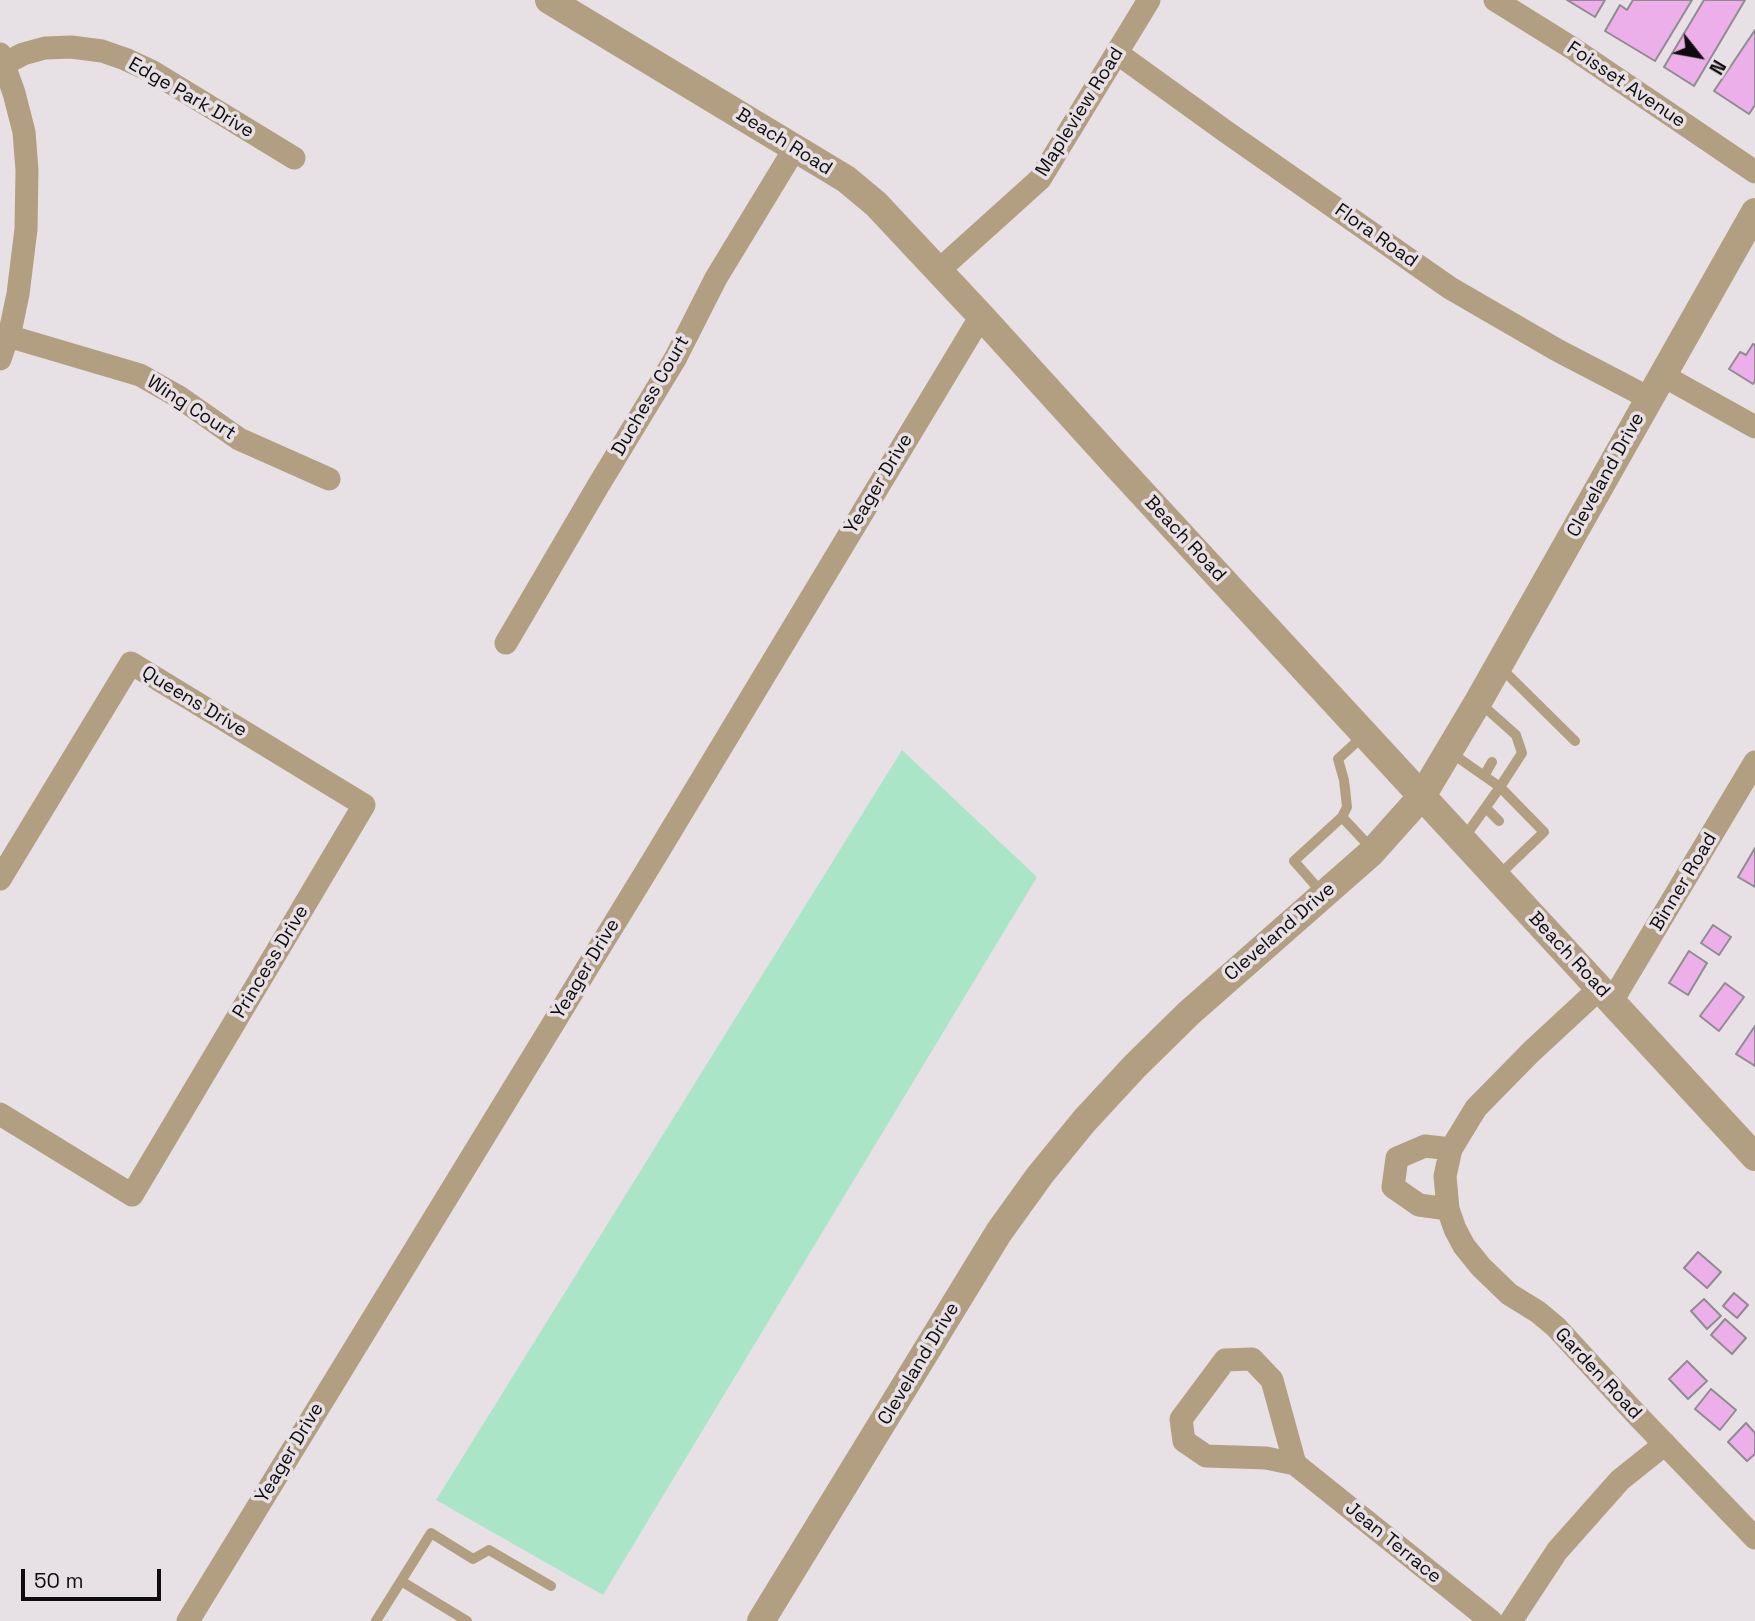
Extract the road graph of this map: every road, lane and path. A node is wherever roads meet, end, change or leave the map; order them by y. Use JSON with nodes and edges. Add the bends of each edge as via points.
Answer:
{"nodes":[{"id":1,"x":549,"y":0,"type":"edge"},
{"id":2,"x":1149,"y":0,"type":"edge"},
{"id":3,"x":1495,"y":0,"type":"edge"},
{"id":4,"x":1117,"y":53,"type":"junction"},
{"id":5,"x":2,"y":59,"type":"edge"},
{"id":6,"x":794,"y":148,"type":"junction"},
{"id":7,"x":294,"y":159,"type":"dead end"},
{"id":8,"x":1755,"y":172,"type":"edge"},
{"id":9,"x":1755,"y":212,"type":"edge"},
{"id":10,"x":938,"y":271,"type":"junction"},
{"id":11,"x":981,"y":316,"type":"junction"},
{"id":12,"x":8,"y":336,"type":"junction"},
{"id":13,"x":0,"y":359,"type":"edge"},
{"id":14,"x":1655,"y":387,"type":"junction"},
{"id":15,"x":1755,"y":427,"type":"edge"},
{"id":16,"x":329,"y":479,"type":"dead end"},
{"id":17,"x":506,"y":643,"type":"dead end"},
{"id":18,"x":1498,"y":666,"type":"junction"},
{"id":19,"x":1478,"y":702,"type":"junction"},
{"id":20,"x":1365,"y":734,"type":"junction"},
{"id":21,"x":1574,"y":741,"type":"dead end"},
{"id":22,"x":1449,"y":751,"type":"junction"},
{"id":23,"x":1492,"y":762,"type":"dead end"},
{"id":24,"x":1755,"y":762,"type":"edge"},
{"id":25,"x":1484,"y":776,"type":"junction"},
{"id":26,"x":1500,"y":788,"type":"junction"},
{"id":27,"x":1422,"y":796,"type":"junction"},
{"id":28,"x":364,"y":805,"type":"joint"},
{"id":29,"x":1486,"y":808,"type":"junction"},
{"id":30,"x":1342,"y":817,"type":"junction"},
{"id":31,"x":1499,"y":821,"type":"dead end"},
{"id":32,"x":1516,"y":839,"type":"dead end"},
{"id":33,"x":1462,"y":840,"type":"junction"},
{"id":34,"x":1373,"y":850,"type":"junction"},
{"id":35,"x":1526,"y":850,"type":"junction"},
{"id":36,"x":1497,"y":877,"type":"junction"},
{"id":37,"x":0,"y":879,"type":"edge"},
{"id":38,"x":1323,"y":894,"type":"junction"},
{"id":39,"x":1606,"y":995,"type":"junction"},
{"id":40,"x":0,"y":1114,"type":"edge"},
{"id":41,"x":1451,"y":1149,"type":"junction"},
{"id":42,"x":1755,"y":1157,"type":"edge"},
{"id":43,"x":1448,"y":1209,"type":"junction"},
{"id":44,"x":1665,"y":1444,"type":"junction"},
{"id":45,"x":1295,"y":1464,"type":"junction"},
{"id":46,"x":1755,"y":1538,"type":"edge"},
{"id":47,"x":401,"y":1581,"type":"junction"},
{"id":48,"x":551,"y":1586,"type":"dead end"},
{"id":49,"x":188,"y":1621,"type":"edge"},
{"id":50,"x":376,"y":1621,"type":"edge"},
{"id":51,"x":467,"y":1621,"type":"edge"},
{"id":52,"x":761,"y":1621,"type":"edge"},
{"id":53,"x":1491,"y":1621,"type":"edge"},
{"id":54,"x":1511,"y":1621,"type":"edge"}],
"edges":[{"from":1,"to":6,"type":"street","name":"Beach Road"},
{"from":2,"to":4,"type":"street","name":"Mapleview Road"},
{"from":3,"to":8,"type":"street","name":"Foisset Avenue"},
{"from":4,"to":10,"type":"street","name":"Mapleview Road","via":[[1040,179]]},
{"from":4,"to":14,"type":"street","name":"Flora Road","via":[[1450,288],[1557,350]]},
{"from":5,"to":7,"type":"street","name":"Edge Park Drive","via":[[58,47],[125,58]]},
{"from":5,"to":12,"type":"street","via":[[24,132],[27,170],[23,257]]},
{"from":6,"to":10,"type":"street","name":"Beach Road","via":[[863,192]]},
{"from":6,"to":17,"type":"street","name":"Duchess Court"},
{"from":9,"to":14,"type":"street","name":"Cleveland Drive"},
{"from":10,"to":11,"type":"street","name":"Beach Road"},
{"from":11,"to":20,"type":"street","name":"Beach Road"},
{"from":11,"to":49,"type":"street","name":"Yeager Drive"},
{"from":12,"to":13,"type":"street"},
{"from":12,"to":16,"type":"street","name":"Wing Court","via":[[140,375],[239,439]]},
{"from":14,"to":15,"type":"street","name":"Flora Road"},
{"from":14,"to":18,"type":"street","name":"Cleveland Drive"},
{"from":18,"to":19,"type":"street","name":"Cleveland Drive"},
{"from":18,"to":21,"type":"lane"},
{"from":19,"to":22,"type":"street","name":"Cleveland Drive"},
{"from":19,"to":26,"type":"lane","via":[[1508,735],[1516,735],[1522,752]]},
{"from":20,"to":27,"type":"street","name":"Beach Road"},
{"from":20,"to":30,"type":"lane","via":[[1338,760],[1347,807]]},
{"from":22,"to":25,"type":"lane"},
{"from":22,"to":27,"type":"street","name":"Cleveland Drive"},
{"from":23,"to":25,"type":"lane"},
{"from":24,"to":39,"type":"street","name":"Binner Road"},
{"from":25,"to":26,"type":"lane"},
{"from":26,"to":29,"type":"lane"},
{"from":26,"to":35,"type":"lane","via":[[1544,832]]},
{"from":27,"to":33,"type":"street","name":"Beach Road"},
{"from":27,"to":34,"type":"street","name":"Cleveland Drive"},
{"from":28,"to":37,"type":"street","name":"Queens Drive","via":[[131,663]]},
{"from":28,"to":40,"type":"street","name":"Princess Drive","via":[[132,1195]]},
{"from":29,"to":31,"type":"lane"},
{"from":29,"to":33,"type":"lane"},
{"from":30,"to":34,"type":"lane"},
{"from":30,"to":38,"type":"lane","via":[[1294,861]]},
{"from":32,"to":35,"type":"lane"},
{"from":33,"to":36,"type":"street","name":"Beach Road"},
{"from":34,"to":38,"type":"street","name":"Cleveland Drive"},
{"from":35,"to":36,"type":"lane"},
{"from":36,"to":39,"type":"street","name":"Beach Road"},
{"from":38,"to":52,"type":"street","name":"Cleveland Drive","via":[[1180,1021],[1085,1120],[1040,1175],[999,1232]]},
{"from":39,"to":41,"type":"street","name":"Garden Road","via":[[1531,1052],[1476,1108]]},
{"from":39,"to":42,"type":"street","name":"Beach Road"},
{"from":41,"to":43,"type":"street","name":"Garden Road","via":[[1445,1175]]},
{"from":41,"to":43,"type":"street","via":[[1425,1146],[1398,1158],[1393,1187],[1419,1205]]},
{"from":43,"to":44,"type":"street","name":"Garden Road","via":[[1464,1246],[1481,1267],[1509,1294],[1556,1327]]},
{"from":44,"to":46,"type":"street","name":"Garden Road"},
{"from":44,"to":54,"type":"street","via":[[1620,1480],[1557,1551]]},
{"from":45,"to":45,"type":"street","name":"Jean Terrace","via":[[1206,1456],[1184,1441],[1181,1419],[1225,1360],[1252,1359],[1272,1380]]},
{"from":45,"to":53,"type":"street","name":"Jean Terrace"},
{"from":47,"to":48,"type":"lane","via":[[431,1534],[473,1559],[489,1550]]},
{"from":47,"to":50,"type":"lane"},
{"from":47,"to":51,"type":"lane"}]}
